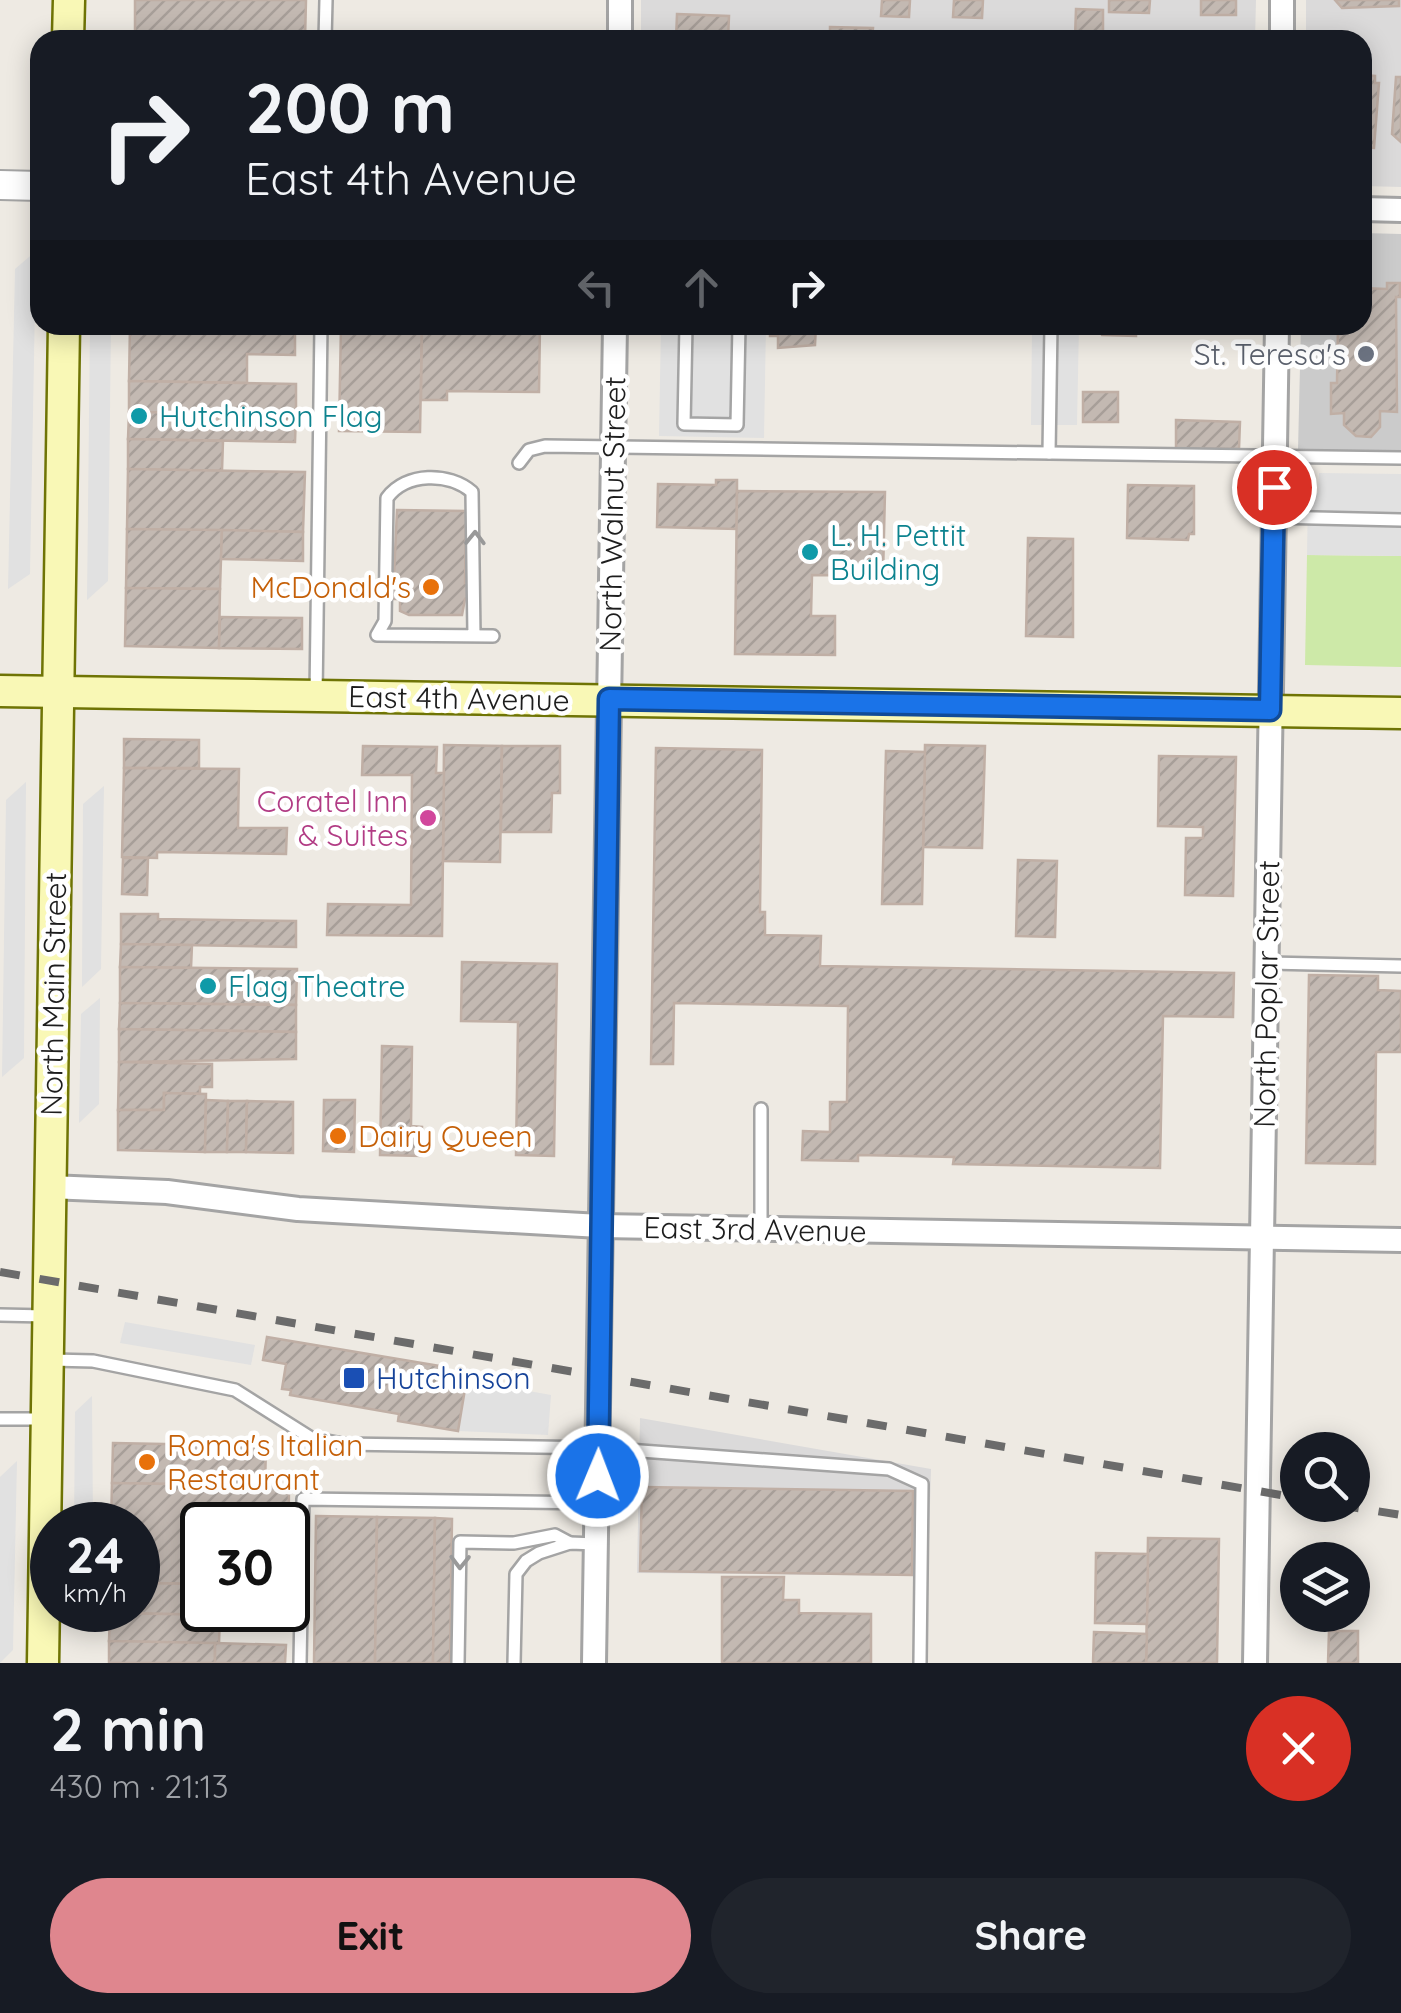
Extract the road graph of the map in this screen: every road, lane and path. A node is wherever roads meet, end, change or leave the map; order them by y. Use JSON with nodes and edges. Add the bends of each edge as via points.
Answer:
{"nodes":[{"id":1,"x":69,"y":0,"type":"edge"},
{"id":2,"x":326,"y":0,"type":"edge"},
{"id":3,"x":620,"y":0,"type":"edge"},
{"id":4,"x":1282,"y":0,"type":"edge"},
{"id":5,"x":68,"y":30,"type":"edge"},
{"id":6,"x":325,"y":30,"type":"edge"},
{"id":7,"x":620,"y":30,"type":"edge"},
{"id":8,"x":1282,"y":30,"type":"edge"},
{"id":9,"x":0,"y":185,"type":"edge"},
{"id":10,"x":30,"y":186,"type":"edge"},
{"id":11,"x":1372,"y":209,"type":"edge"},
{"id":12,"x":1401,"y":210,"type":"edge"},
{"id":13,"x":64,"y":335,"type":"edge"},
{"id":14,"x":321,"y":335,"type":"edge"},
{"id":15,"x":615,"y":335,"type":"edge"},
{"id":16,"x":686,"y":335,"type":"edge"},
{"id":17,"x":739,"y":335,"type":"edge"},
{"id":18,"x":1051,"y":335,"type":"edge"},
{"id":19,"x":1277,"y":335,"type":"edge"},
{"id":20,"x":613,"y":448,"type":"junction"},
{"id":21,"x":1049,"y":453,"type":"junction"},
{"id":22,"x":1275,"y":456,"type":"junction"},
{"id":23,"x":1401,"y":458,"type":"edge"},
{"id":24,"x":520,"y":464,"type":"dead end"},
{"id":25,"x":1273,"y":517,"type":"junction"},
{"id":26,"x":1401,"y":520,"type":"edge"},
{"id":27,"x":474,"y":636,"type":"junction"},
{"id":28,"x":493,"y":636,"type":"dead end"},
{"id":29,"x":0,"y":691,"type":"edge"},
{"id":30,"x":57,"y":692,"type":"junction"},
{"id":31,"x":316,"y":696,"type":"junction"},
{"id":32,"x":609,"y":699,"type":"junction"},
{"id":33,"x":1270,"y":710,"type":"junction"},
{"id":34,"x":1401,"y":713,"type":"edge"},
{"id":35,"x":1267,"y":963,"type":"junction"},
{"id":36,"x":1401,"y":966,"type":"edge"},
{"id":37,"x":761,"y":1108,"type":"dead end"},
{"id":38,"x":50,"y":1186,"type":"junction"},
{"id":39,"x":600,"y":1226,"type":"junction"},
{"id":40,"x":761,"y":1229,"type":"junction"},
{"id":41,"x":1262,"y":1238,"type":"junction"},
{"id":42,"x":1401,"y":1240,"type":"edge"},
{"id":43,"x":0,"y":1315,"type":"edge"},
{"id":44,"x":48,"y":1316,"type":"junction"},
{"id":45,"x":48,"y":1360,"type":"junction"},
{"id":46,"x":0,"y":1419,"type":"edge"},
{"id":47,"x":46,"y":1420,"type":"junction"},
{"id":48,"x":600,"y":1448,"type":"junction"},
{"id":49,"x":596,"y":1503,"type":"junction"},
{"id":50,"x":570,"y":1544,"type":"junction"},
{"id":51,"x":596,"y":1544,"type":"junction"},
{"id":52,"x":42,"y":1663,"type":"edge"},
{"id":53,"x":300,"y":1663,"type":"edge"},
{"id":54,"x":458,"y":1663,"type":"edge"},
{"id":55,"x":514,"y":1663,"type":"edge"},
{"id":56,"x":594,"y":1663,"type":"edge"},
{"id":57,"x":920,"y":1663,"type":"edge"},
{"id":58,"x":1255,"y":1663,"type":"edge"}],
"edges":[{"from":1,"to":5,"type":"main road"},
{"from":2,"to":6,"type":"lane"},
{"from":3,"to":7,"type":"street"},
{"from":4,"to":8,"type":"street"},
{"from":9,"to":10,"type":"street"},
{"from":11,"to":12,"type":"street"},
{"from":13,"to":30,"type":"main road","name":"North Main Street"},
{"from":14,"to":31,"type":"lane"},
{"from":15,"to":20,"type":"street","name":"North Walnut Street"},
{"from":16,"to":17,"type":"lane","via":[[684,424],[737,425]]},
{"from":18,"to":21,"type":"lane"},
{"from":19,"to":22,"type":"street","name":"North Poplar Street"},
{"from":20,"to":21,"type":"lane"},
{"from":20,"to":24,"type":"lane","via":[[545,446],[530,450]]},
{"from":20,"to":32,"type":"street","name":"North Walnut Street"},
{"from":21,"to":22,"type":"lane"},
{"from":22,"to":23,"type":"lane"},
{"from":22,"to":25,"type":"street","name":"North Poplar Street"},
{"from":25,"to":26,"type":"lane"},
{"from":25,"to":33,"type":"street","name":"North Poplar Street"},
{"from":27,"to":27,"type":"lane","one_way":true,"via":[[472,492],[459,481],[437,479],[395,487],[387,498],[385,621],[378,635]]},
{"from":27,"to":28,"type":"lane"},
{"from":29,"to":30,"type":"main road","name":"East 4th Avenue"},
{"from":30,"to":31,"type":"main road","name":"East 4th Avenue"},
{"from":30,"to":38,"type":"main road","name":"North Main Street"},
{"from":31,"to":32,"type":"main road","name":"East 4th Avenue"},
{"from":32,"to":33,"type":"main road","name":"East 4th Avenue"},
{"from":32,"to":39,"type":"street","name":"North Walnut Street"},
{"from":33,"to":34,"type":"main road","name":"East 4th Avenue"},
{"from":33,"to":35,"type":"street","name":"North Poplar Street"},
{"from":35,"to":36,"type":"lane"},
{"from":35,"to":41,"type":"street","name":"North Poplar Street"},
{"from":37,"to":40,"type":"lane"},
{"from":38,"to":39,"type":"street","name":"East 3rd Avenue"},
{"from":38,"to":44,"type":"main road","name":"North Main Street"},
{"from":39,"to":40,"type":"street","name":"East 3rd Avenue"},
{"from":39,"to":48,"type":"street","name":"North Walnut Street"},
{"from":40,"to":41,"type":"street","name":"East 3rd Avenue"},
{"from":41,"to":42,"type":"street","name":"East 3rd Avenue"},
{"from":41,"to":58,"type":"street","name":"North Poplar Street"},
{"from":43,"to":44,"type":"lane"},
{"from":44,"to":45,"type":"main road","name":"North Main Street"},
{"from":45,"to":47,"type":"main road","name":"North Main Street"},
{"from":45,"to":48,"type":"lane","via":[[93,1361],[235,1390],[312,1438],[343,1444]]},
{"from":46,"to":47,"type":"lane"},
{"from":47,"to":52,"type":"main road","name":"North Main Street"},
{"from":48,"to":49,"type":"street","name":"North Walnut Street"},
{"from":48,"to":57,"type":"lane","via":[[890,1469],[922,1484]]},
{"from":49,"to":51,"type":"street","name":"North Walnut Street"},
{"from":49,"to":53,"type":"lane","via":[[302,1499]]},
{"from":50,"to":51,"type":"lane"},
{"from":50,"to":54,"type":"lane","one_way":true,"via":[[555,1535],[460,1542]]},
{"from":50,"to":55,"type":"lane","via":[[526,1560],[516,1574]]},
{"from":51,"to":56,"type":"street","name":"North Walnut Street"}]}
